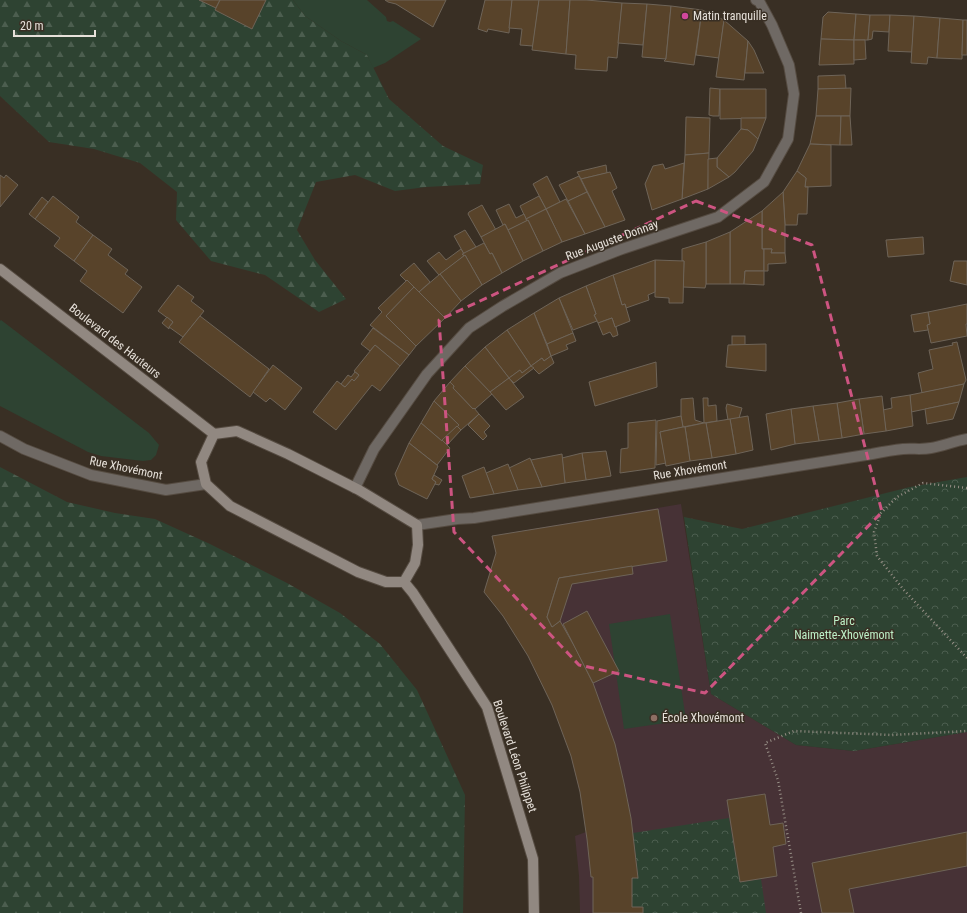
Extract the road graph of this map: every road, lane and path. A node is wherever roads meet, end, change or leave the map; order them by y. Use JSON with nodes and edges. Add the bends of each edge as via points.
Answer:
{"nodes":[{"id":1,"x":760,"y":0,"type":"edge"},
{"id":2,"x":0,"y":269,"type":"edge"},
{"id":3,"x":214,"y":434,"type":"junction"},
{"id":4,"x":0,"y":436,"type":"edge"},
{"id":5,"x":967,"y":438,"type":"edge"},
{"id":6,"x":206,"y":484,"type":"junction"},
{"id":7,"x":355,"y":488,"type":"junction"},
{"id":8,"x":967,"y":488,"type":"edge"},
{"id":9,"x":417,"y":525,"type":"junction"},
{"id":10,"x":404,"y":582,"type":"junction"},
{"id":11,"x":967,"y":658,"type":"edge"},
{"id":12,"x":967,"y":731,"type":"edge"},
{"id":13,"x":534,"y":913,"type":"edge"},
{"id":14,"x":801,"y":913,"type":"edge"}],
"edges":[{"from":1,"to":7,"type":"street","name":"Rue Auguste Donnay","via":[[789,65],[794,94],[788,139],[764,182],[718,217],[560,273],[469,328],[427,374],[374,449]]},
{"from":2,"to":3,"type":"street","name":"Boulevard des Hauteurs"},
{"from":3,"to":6,"type":"street","via":[[201,462]]},
{"from":3,"to":7,"type":"street","via":[[237,431]]},
{"from":4,"to":6,"type":"street","name":"Rue Xhovémont","via":[[24,449],[91,475],[166,490]]},
{"from":5,"to":9,"type":"street","name":"Rue Xhovémont","via":[[931,448],[904,449]]},
{"from":6,"to":10,"type":"street","via":[[230,506],[358,572],[386,582]]},
{"from":7,"to":9,"type":"street"},
{"from":8,"to":11,"type":"path","via":[[923,483],[897,497],[881,513],[874,532],[877,556],[902,589]]},
{"from":9,"to":10,"type":"street","via":[[418,545],[415,563]]},
{"from":10,"to":13,"type":"street","name":"Boulevard Léon Philippet","via":[[487,707],[533,859]]},
{"from":12,"to":14,"type":"path","via":[[892,735],[794,731],[765,743],[778,780]]}]}
